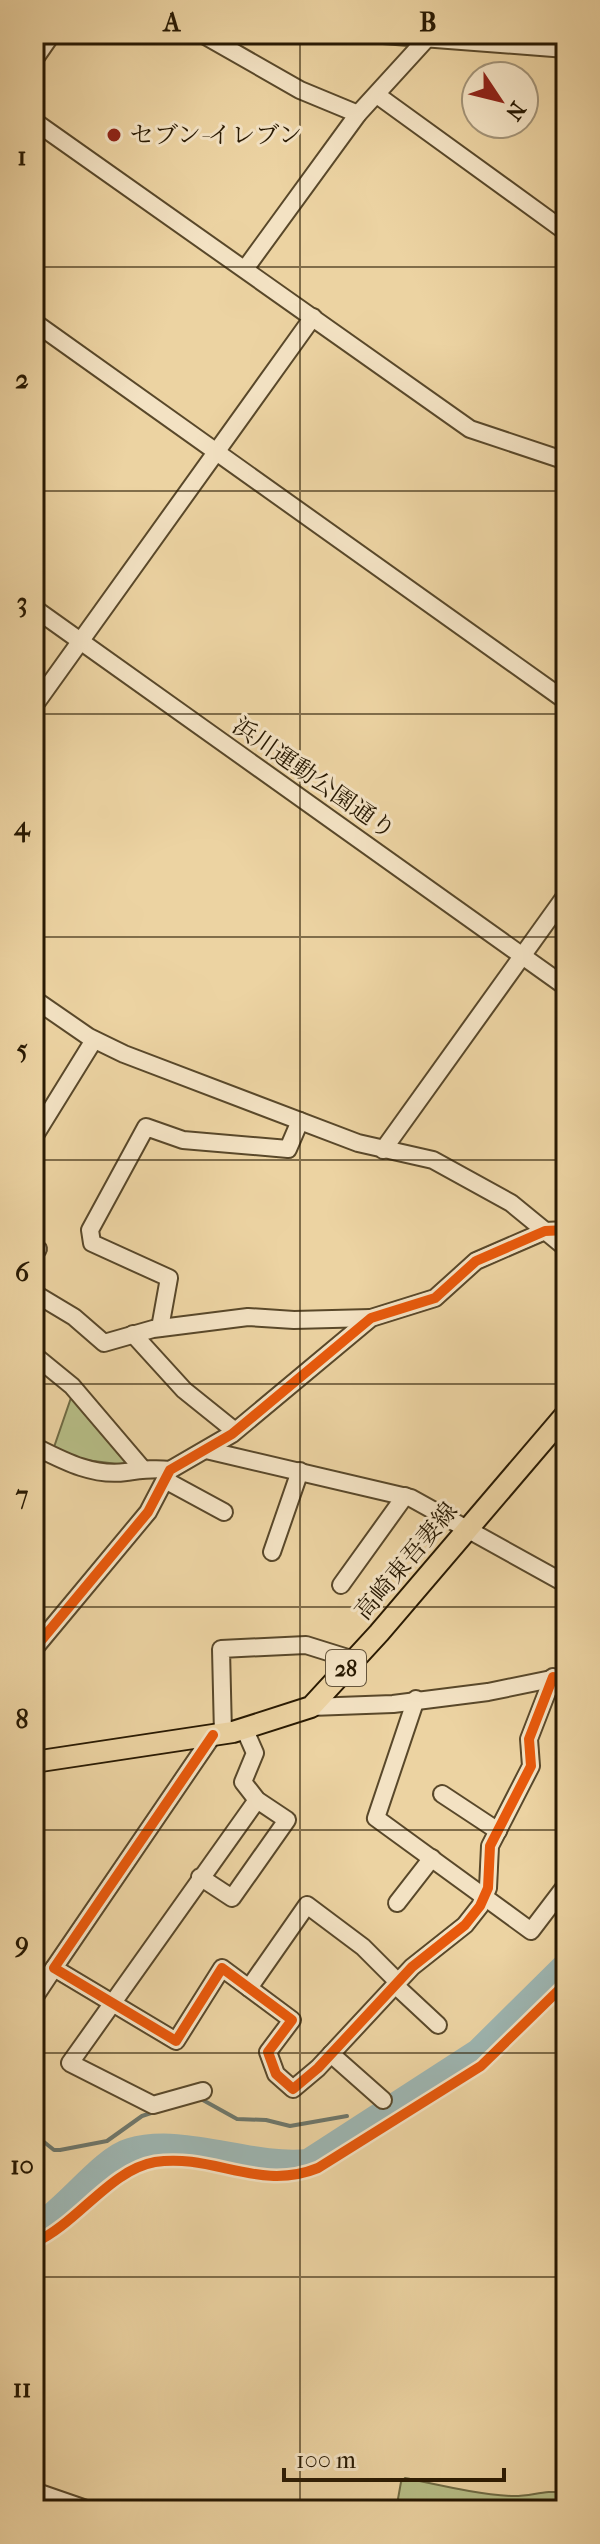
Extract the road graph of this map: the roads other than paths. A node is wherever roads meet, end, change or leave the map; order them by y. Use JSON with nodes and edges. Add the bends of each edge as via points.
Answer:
{"nodes":[{"id":1,"x":52,"y":34,"type":"edge"},
{"id":2,"x":202,"y":34,"type":"edge"},
{"id":3,"x":370,"y":34,"type":"edge"},
{"id":4,"x":429,"y":36,"type":"edge"},
{"id":5,"x":566,"y":49,"type":"edge"},
{"id":6,"x":34,"y":60,"type":"edge"},
{"id":7,"x":377,"y":95,"type":"junction"},
{"id":8,"x":358,"y":114,"type":"junction"},
{"id":9,"x":34,"y":121,"type":"edge"},
{"id":10,"x":566,"y":232,"type":"edge"},
{"id":11,"x":245,"y":269,"type":"junction"},
{"id":12,"x":313,"y":317,"type":"junction"},
{"id":13,"x":34,"y":322,"type":"edge"},
{"id":14,"x":218,"y":452,"type":"junction"},
{"id":15,"x":566,"y":461,"type":"edge"},
{"id":16,"x":34,"y":608,"type":"edge"},
{"id":17,"x":81,"y":641,"type":"junction"},
{"id":18,"x":566,"y":701,"type":"edge"},
{"id":19,"x":34,"y":706,"type":"edge"},
{"id":20,"x":566,"y":895,"type":"edge"},
{"id":21,"x":523,"y":956,"type":"junction"},
{"id":22,"x":566,"y":987,"type":"edge"},
{"id":23,"x":34,"y":999,"type":"edge"},
{"id":24,"x":94,"y":1040,"type":"junction"},
{"id":25,"x":300,"y":1121,"type":"junction"},
{"id":26,"x":34,"y":1137,"type":"edge"},
{"id":27,"x":383,"y":1150,"type":"junction"},
{"id":28,"x":566,"y":1230,"type":"edge"},
{"id":29,"x":545,"y":1231,"type":"junction"},
{"id":30,"x":34,"y":1246,"type":"edge"},
{"id":31,"x":566,"y":1248,"type":"edge"},
{"id":32,"x":34,"y":1255,"type":"edge"},
{"id":33,"x":34,"y":1293,"type":"edge"},
{"id":34,"x":371,"y":1318,"type":"junction"},
{"id":35,"x":160,"y":1328,"type":"junction"},
{"id":36,"x":133,"y":1334,"type":"junction"},
{"id":37,"x":34,"y":1355,"type":"edge"},
{"id":38,"x":566,"y":1414,"type":"edge"},
{"id":39,"x":235,"y":1431,"type":"junction"},
{"id":40,"x":34,"y":1446,"type":"edge"},
{"id":41,"x":206,"y":1450,"type":"junction"},
{"id":42,"x":141,"y":1467,"type":"junction"},
{"id":43,"x":300,"y":1471,"type":"junction"},
{"id":44,"x":167,"y":1475,"type":"junction"},
{"id":45,"x":405,"y":1496,"type":"junction"},
{"id":46,"x":224,"y":1512,"type":"dead end"},
{"id":47,"x":466,"y":1530,"type":"junction"},
{"id":48,"x":272,"y":1552,"type":"dead end"},
{"id":49,"x":566,"y":1584,"type":"edge"},
{"id":50,"x":341,"y":1585,"type":"dead end"},
{"id":51,"x":34,"y":1649,"type":"edge"},
{"id":52,"x":354,"y":1660,"type":"junction"},
{"id":53,"x":560,"y":1676,"type":"edge"},
{"id":54,"x":416,"y":1699,"type":"junction"},
{"id":55,"x":311,"y":1707,"type":"junction"},
{"id":56,"x":244,"y":1728,"type":"junction"},
{"id":57,"x":218,"y":1734,"type":"junction"},
{"id":58,"x":34,"y":1762,"type":"edge"},
{"id":59,"x":442,"y":1794,"type":"dead end"},
{"id":60,"x":257,"y":1800,"type":"junction"},
{"id":61,"x":498,"y":1831,"type":"junction"},
{"id":62,"x":432,"y":1858,"type":"junction"},
{"id":63,"x":200,"y":1877,"type":"junction"},
{"id":64,"x":566,"y":1885,"type":"edge"},
{"id":65,"x":484,"y":1896,"type":"junction"},
{"id":66,"x":397,"y":1903,"type":"dead end"},
{"id":67,"x":54,"y":1968,"type":"junction"},
{"id":68,"x":397,"y":1983,"type":"junction"},
{"id":69,"x":249,"y":1988,"type":"junction"},
{"id":70,"x":34,"y":1998,"type":"edge"},
{"id":71,"x":111,"y":2004,"type":"junction"},
{"id":72,"x":438,"y":2025,"type":"dead end"},
{"id":73,"x":331,"y":2054,"type":"junction"},
{"id":74,"x":203,"y":2091,"type":"dead end"},
{"id":75,"x":383,"y":2100,"type":"dead end"},
{"id":76,"x":34,"y":2491,"type":"edge"},
{"id":77,"x":89,"y":2510,"type":"edge"}],
"edges":[{"from":1,"to":6,"type":"street"},
{"from":2,"to":8,"type":"street","via":[[300,90]]},
{"from":3,"to":4,"type":"street"},
{"from":4,"to":5,"type":"street"},
{"from":4,"to":7,"type":"street"},
{"from":7,"to":8,"type":"street"},
{"from":7,"to":10,"type":"street"},
{"from":8,"to":11,"type":"street"},
{"from":9,"to":11,"type":"street"},
{"from":11,"to":12,"type":"street"},
{"from":12,"to":14,"type":"street"},
{"from":12,"to":15,"type":"street","via":[[470,429]]},
{"from":13,"to":14,"type":"street"},
{"from":14,"to":17,"type":"street"},
{"from":14,"to":18,"type":"street"},
{"from":16,"to":17,"type":"street","name":"浜川運動公園通り"},
{"from":17,"to":19,"type":"street"},
{"from":17,"to":21,"type":"street","name":"浜川運動公園通り"},
{"from":20,"to":21,"type":"street"},
{"from":21,"to":22,"type":"street","name":"浜川運動公園通り"},
{"from":21,"to":27,"type":"street"},
{"from":23,"to":24,"type":"street"},
{"from":24,"to":25,"type":"street"},
{"from":24,"to":26,"type":"street"},
{"from":25,"to":27,"type":"street"},
{"from":25,"to":35,"type":"street","via":[[288,1149],[183,1140],[146,1127],[90,1230],[92,1243],[169,1278]]},
{"from":27,"to":29,"type":"street","via":[[433,1160],[473,1179]]},
{"from":28,"to":29,"type":"street"},
{"from":29,"to":31,"type":"street"},
{"from":29,"to":34,"type":"street","via":[[476,1261],[435,1298]]},
{"from":30,"to":32,"type":"street"},
{"from":33,"to":36,"type":"street","via":[[104,1343]]},
{"from":34,"to":35,"type":"street","via":[[248,1317]]},
{"from":34,"to":39,"type":"street"},
{"from":35,"to":36,"type":"street"},
{"from":36,"to":39,"type":"street","via":[[184,1390]]},
{"from":37,"to":42,"type":"street","via":[[72,1386]]},
{"from":38,"to":47,"type":"main road","name":"高崎東吾妻線","number":"28"},
{"from":39,"to":41,"type":"street"},
{"from":40,"to":42,"type":"street","via":[[96,1471]]},
{"from":41,"to":43,"type":"street"},
{"from":41,"to":44,"type":"street"},
{"from":42,"to":44,"type":"street"},
{"from":43,"to":45,"type":"street"},
{"from":43,"to":48,"type":"street"},
{"from":44,"to":46,"type":"street"},
{"from":44,"to":51,"type":"street","via":[[148,1512]]},
{"from":45,"to":47,"type":"street"},
{"from":45,"to":50,"type":"street"},
{"from":47,"to":49,"type":"street"},
{"from":47,"to":52,"type":"main road","name":"高崎東吾妻線","number":"28"},
{"from":52,"to":55,"type":"main road","name":"高崎東吾妻線","number":"28"},
{"from":52,"to":57,"type":"street","via":[[306,1645],[221,1649]]},
{"from":53,"to":54,"type":"street","via":[[488,1692]]},
{"from":53,"to":61,"type":"street","via":[[529,1739],[531,1766]]},
{"from":54,"to":55,"type":"street"},
{"from":54,"to":62,"type":"street","via":[[376,1818]]},
{"from":55,"to":56,"type":"main road","number":"28"},
{"from":56,"to":57,"type":"main road","number":"28"},
{"from":56,"to":60,"type":"street","via":[[255,1753],[243,1782]]},
{"from":57,"to":58,"type":"main road","number":"28"},
{"from":57,"to":67,"type":"street"},
{"from":59,"to":61,"type":"street"},
{"from":60,"to":63,"type":"street"},
{"from":60,"to":63,"type":"street","via":[[287,1820],[232,1898]]},
{"from":61,"to":65,"type":"street","via":[[488,1856]]},
{"from":62,"to":65,"type":"street"},
{"from":62,"to":66,"type":"street"},
{"from":63,"to":71,"type":"street"},
{"from":64,"to":65,"type":"street","via":[[531,1931]]},
{"from":65,"to":68,"type":"street","via":[[465,1925]]},
{"from":67,"to":70,"type":"street"},
{"from":67,"to":71,"type":"street"},
{"from":68,"to":69,"type":"street","via":[[363,1947],[307,1905]]},
{"from":68,"to":72,"type":"street"},
{"from":68,"to":73,"type":"street"},
{"from":69,"to":71,"type":"street","via":[[222,1968],[176,2041]]},
{"from":69,"to":73,"type":"street","via":[[292,2020],[268,2052],[284,2085],[300,2085]]},
{"from":71,"to":74,"type":"street","via":[[70,2063],[153,2105]]},
{"from":73,"to":75,"type":"street"},
{"from":76,"to":77,"type":"street"}]}
